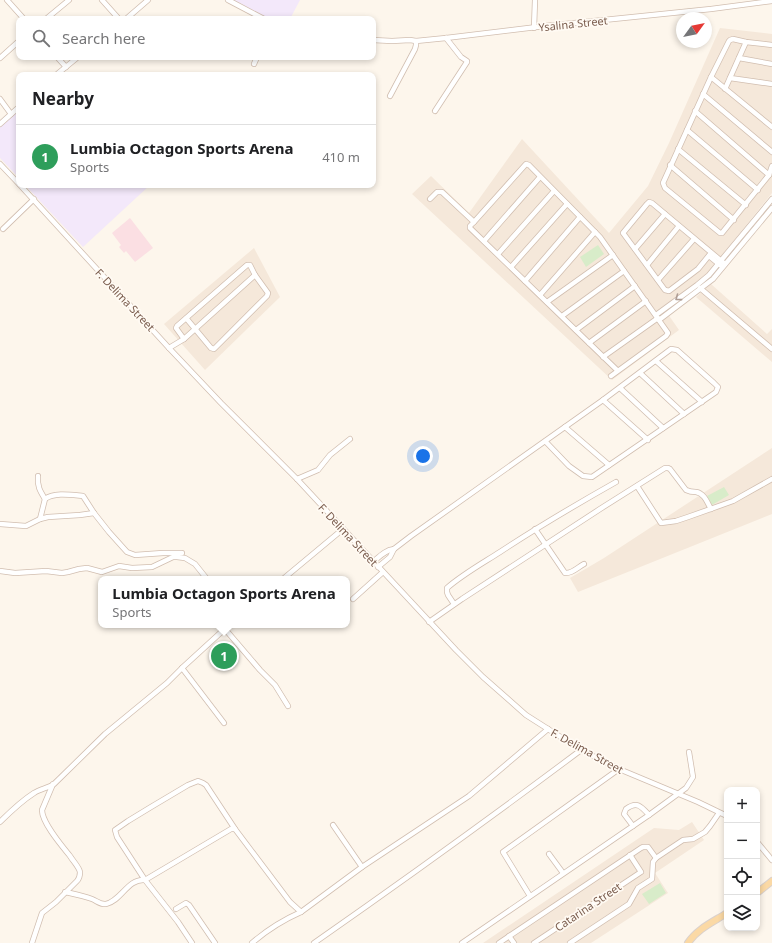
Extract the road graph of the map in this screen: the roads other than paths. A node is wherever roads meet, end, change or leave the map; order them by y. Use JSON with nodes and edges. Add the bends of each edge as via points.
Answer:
{"nodes":[{"id":1,"x":7,"y":0,"type":"edge"},
{"id":2,"x":70,"y":0,"type":"edge"},
{"id":3,"x":102,"y":0,"type":"edge"},
{"id":4,"x":148,"y":0,"type":"edge"},
{"id":5,"x":228,"y":0,"type":"edge"},
{"id":6,"x":535,"y":0,"type":"edge"},
{"id":7,"x":772,"y":1,"type":"edge"},
{"id":8,"x":21,"y":16,"type":"edge"},
{"id":9,"x":50,"y":16,"type":"edge"},
{"id":10,"x":116,"y":16,"type":"edge"},
{"id":11,"x":129,"y":16,"type":"edge"},
{"id":12,"x":258,"y":16,"type":"edge"},
{"id":13,"x":534,"y":28,"type":"junction"},
{"id":14,"x":446,"y":38,"type":"junction"},
{"id":15,"x":376,"y":40,"type":"edge"},
{"id":16,"x":416,"y":41,"type":"junction"},
{"id":17,"x":746,"y":42,"type":"junction"},
{"id":18,"x":16,"y":44,"type":"edge"},
{"id":19,"x":772,"y":45,"type":"edge"},
{"id":20,"x":0,"y":58,"type":"edge"},
{"id":21,"x":739,"y":58,"type":"junction"},
{"id":22,"x":60,"y":60,"type":"edge"},
{"id":23,"x":74,"y":60,"type":"edge"},
{"id":24,"x":256,"y":60,"type":"edge"},
{"id":25,"x":254,"y":64,"type":"dead end"},
{"id":26,"x":772,"y":64,"type":"edge"},
{"id":27,"x":66,"y":67,"type":"junction"},
{"id":28,"x":60,"y":72,"type":"edge"},
{"id":29,"x":711,"y":77,"type":"junction"},
{"id":30,"x":730,"y":78,"type":"junction"},
{"id":31,"x":772,"y":84,"type":"edge"},
{"id":32,"x":725,"y":89,"type":"junction"},
{"id":33,"x":703,"y":94,"type":"junction"},
{"id":34,"x":390,"y":96,"type":"dead end"},
{"id":35,"x":0,"y":99,"type":"edge"},
{"id":36,"x":16,"y":110,"type":"edge"},
{"id":37,"x":434,"y":111,"type":"dead end"},
{"id":38,"x":695,"y":111,"type":"junction"},
{"id":39,"x":12,"y":114,"type":"junction"},
{"id":40,"x":0,"y":124,"type":"edge"},
{"id":41,"x":772,"y":127,"type":"edge"},
{"id":42,"x":686,"y":130,"type":"junction"},
{"id":43,"x":678,"y":149,"type":"junction"},
{"id":44,"x":772,"y":152,"type":"edge"},
{"id":45,"x":0,"y":164,"type":"edge"},
{"id":46,"x":670,"y":165,"type":"junction"},
{"id":47,"x":772,"y":166,"type":"edge"},
{"id":48,"x":769,"y":175,"type":"junction"},
{"id":49,"x":540,"y":177,"type":"junction"},
{"id":50,"x":16,"y":180,"type":"edge"},
{"id":51,"x":24,"y":188,"type":"edge"},
{"id":52,"x":758,"y":190,"type":"junction"},
{"id":53,"x":554,"y":191,"type":"junction"},
{"id":54,"x":34,"y":199,"type":"junction"},
{"id":55,"x":430,"y":199,"type":"dead end"},
{"id":56,"x":772,"y":199,"type":"edge"},
{"id":57,"x":567,"y":204,"type":"junction"},
{"id":58,"x":746,"y":205,"type":"junction"},
{"id":59,"x":772,"y":208,"type":"edge"},
{"id":60,"x":665,"y":214,"type":"junction"},
{"id":61,"x":580,"y":218,"type":"junction"},
{"id":62,"x":734,"y":220,"type":"junction"},
{"id":63,"x":474,"y":222,"type":"junction"},
{"id":64,"x":679,"y":226,"type":"junction"},
{"id":65,"x":4,"y":229,"type":"dead end"},
{"id":66,"x":595,"y":232,"type":"junction"},
{"id":67,"x":694,"y":239,"type":"junction"},
{"id":68,"x":484,"y":241,"type":"junction"},
{"id":69,"x":635,"y":249,"type":"junction"},
{"id":70,"x":498,"y":254,"type":"junction"},
{"id":71,"x":710,"y":254,"type":"junction"},
{"id":72,"x":613,"y":256,"type":"junction"},
{"id":73,"x":722,"y":264,"type":"junction"},
{"id":74,"x":646,"y":265,"type":"junction"},
{"id":75,"x":511,"y":267,"type":"junction"},
{"id":76,"x":624,"y":271,"type":"junction"},
{"id":77,"x":255,"y":275,"type":"junction"},
{"id":78,"x":658,"y":280,"type":"junction"},
{"id":79,"x":525,"y":281,"type":"junction"},
{"id":80,"x":635,"y":286,"type":"junction"},
{"id":81,"x":699,"y":287,"type":"junction"},
{"id":82,"x":540,"y":295,"type":"junction"},
{"id":83,"x":646,"y":301,"type":"junction"},
{"id":84,"x":547,"y":302,"type":"junction"},
{"id":85,"x":663,"y":309,"type":"junction"},
{"id":86,"x":667,"y":314,"type":"junction"},
{"id":87,"x":562,"y":316,"type":"junction"},
{"id":88,"x":186,"y":318,"type":"junction"},
{"id":89,"x":657,"y":318,"type":"junction"},
{"id":90,"x":195,"y":329,"type":"junction"},
{"id":91,"x":576,"y":330,"type":"junction"},
{"id":92,"x":184,"y":338,"type":"junction"},
{"id":93,"x":772,"y":341,"type":"edge"},
{"id":94,"x":589,"y":342,"type":"junction"},
{"id":95,"x":770,"y":347,"type":"edge"},
{"id":96,"x":169,"y":348,"type":"junction"},
{"id":97,"x":604,"y":357,"type":"junction"},
{"id":98,"x":656,"y":361,"type":"junction"},
{"id":99,"x":618,"y":371,"type":"junction"},
{"id":100,"x":640,"y":373,"type":"junction"},
{"id":101,"x":611,"y":376,"type":"dead end"},
{"id":102,"x":620,"y":388,"type":"junction"},
{"id":103,"x":603,"y":400,"type":"junction"},
{"id":104,"x":702,"y":402,"type":"junction"},
{"id":105,"x":684,"y":414,"type":"junction"},
{"id":106,"x":565,"y":427,"type":"junction"},
{"id":107,"x":664,"y":428,"type":"junction"},
{"id":108,"x":350,"y":439,"type":"dead end"},
{"id":109,"x":648,"y":440,"type":"junction"},
{"id":110,"x":545,"y":441,"type":"junction"},
{"id":111,"x":609,"y":465,"type":"junction"},
{"id":112,"x":38,"y":476,"type":"dead end"},
{"id":113,"x":297,"y":479,"type":"junction"},
{"id":114,"x":772,"y":479,"type":"edge"},
{"id":115,"x":616,"y":482,"type":"dead end"},
{"id":116,"x":637,"y":486,"type":"junction"},
{"id":117,"x":45,"y":499,"type":"junction"},
{"id":118,"x":711,"y":509,"type":"junction"},
{"id":119,"x":94,"y":513,"type":"junction"},
{"id":120,"x":40,"y":519,"type":"junction"},
{"id":121,"x":0,"y":524,"type":"edge"},
{"id":122,"x":343,"y":529,"type":"junction"},
{"id":123,"x":535,"y":529,"type":"junction"},
{"id":124,"x":546,"y":545,"type":"junction"},
{"id":125,"x":394,"y":549,"type":"junction"},
{"id":126,"x":182,"y":553,"type":"dead end"},
{"id":127,"x":373,"y":562,"type":"junction"},
{"id":128,"x":584,"y":564,"type":"dead end"},
{"id":129,"x":378,"y":567,"type":"junction"},
{"id":130,"x":0,"y":572,"type":"edge"},
{"id":131,"x":383,"y":572,"type":"junction"},
{"id":132,"x":205,"y":576,"type":"edge"},
{"id":133,"x":287,"y":576,"type":"edge"},
{"id":134,"x":353,"y":599,"type":"dead end"},
{"id":135,"x":454,"y":604,"type":"junction"},
{"id":136,"x":429,"y":622,"type":"junction"},
{"id":137,"x":225,"y":629,"type":"joint"},
{"id":138,"x":182,"y":668,"type":"junction"},
{"id":139,"x":288,"y":706,"type":"dead end"},
{"id":140,"x":224,"y":723,"type":"dead end"},
{"id":141,"x":548,"y":729,"type":"junction"},
{"id":142,"x":581,"y":750,"type":"junction"},
{"id":143,"x":689,"y":752,"type":"dead end"},
{"id":144,"x":619,"y":769,"type":"junction"},
{"id":145,"x":54,"y":784,"type":"junction"},
{"id":146,"x":677,"y":794,"type":"junction"},
{"id":147,"x":719,"y":813,"type":"junction"},
{"id":148,"x":649,"y":815,"type":"junction"},
{"id":149,"x":724,"y":815,"type":"edge"},
{"id":150,"x":0,"y":822,"type":"edge"},
{"id":151,"x":333,"y":825,"type":"dead end"},
{"id":152,"x":633,"y":826,"type":"junction"},
{"id":153,"x":235,"y":829,"type":"junction"},
{"id":154,"x":760,"y":846,"type":"edge"},
{"id":155,"x":549,"y":854,"type":"dead end"},
{"id":156,"x":630,"y":855,"type":"junction"},
{"id":157,"x":656,"y":858,"type":"junction"},
{"id":158,"x":772,"y":860,"type":"edge"},
{"id":159,"x":362,"y":867,"type":"junction"},
{"id":160,"x":563,"y":873,"type":"junction"},
{"id":161,"x":145,"y":880,"type":"junction"},
{"id":162,"x":772,"y":881,"type":"edge"},
{"id":163,"x":760,"y":891,"type":"edge"},
{"id":164,"x":65,"y":892,"type":"junction"},
{"id":165,"x":530,"y":896,"type":"junction"},
{"id":166,"x":176,"y":909,"type":"dead end"},
{"id":167,"x":301,"y":912,"type":"junction"},
{"id":168,"x":724,"y":915,"type":"edge"},
{"id":169,"x":510,"y":936,"type":"junction"},
{"id":170,"x":32,"y":943,"type":"edge"},
{"id":171,"x":192,"y":943,"type":"edge"},
{"id":172,"x":215,"y":943,"type":"edge"},
{"id":173,"x":252,"y":943,"type":"edge"},
{"id":174,"x":314,"y":943,"type":"edge"},
{"id":175,"x":462,"y":943,"type":"edge"},
{"id":176,"x":499,"y":943,"type":"edge"},
{"id":177,"x":514,"y":943,"type":"edge"},
{"id":178,"x":534,"y":943,"type":"edge"},
{"id":179,"x":570,"y":943,"type":"edge"},
{"id":180,"x":688,"y":943,"type":"edge"}],
"edges":[{"from":1,"to":8,"type":"street"},
{"from":2,"to":9,"type":"street"},
{"from":3,"to":10,"type":"street"},
{"from":4,"to":11,"type":"street"},
{"from":5,"to":12,"type":"street"},
{"from":6,"to":13,"type":"street"},
{"from":7,"to":13,"type":"street","name":"Ysalina Street"},
{"from":13,"to":14,"type":"street","name":"Ysalina Street"},
{"from":14,"to":16,"type":"street","name":"Ysalina Street"},
{"from":14,"to":37,"type":"street","via":[[467,62]]},
{"from":15,"to":16,"type":"street","name":"Ysalina Street"},
{"from":16,"to":34,"type":"street","via":[[415,49]]},
{"from":17,"to":19,"type":"street"},
{"from":17,"to":21,"type":"street"},
{"from":17,"to":29,"type":"street","via":[[730,40]]},
{"from":18,"to":20,"type":"street"},
{"from":21,"to":26,"type":"street"},
{"from":21,"to":30,"type":"street"},
{"from":22,"to":27,"type":"street"},
{"from":23,"to":27,"type":"street"},
{"from":24,"to":25,"type":"street"},
{"from":27,"to":28,"type":"street"},
{"from":29,"to":32,"type":"street"},
{"from":29,"to":33,"type":"street"},
{"from":30,"to":31,"type":"street"},
{"from":30,"to":32,"type":"street"},
{"from":32,"to":41,"type":"street"},
{"from":33,"to":38,"type":"street"},
{"from":33,"to":44,"type":"street"},
{"from":35,"to":39,"type":"street"},
{"from":36,"to":39,"type":"street"},
{"from":38,"to":42,"type":"street"},
{"from":38,"to":48,"type":"street"},
{"from":39,"to":40,"type":"street"},
{"from":42,"to":43,"type":"street"},
{"from":42,"to":52,"type":"street"},
{"from":43,"to":46,"type":"street"},
{"from":43,"to":58,"type":"street"},
{"from":45,"to":50,"type":"street","name":"F. Delima Street"},
{"from":46,"to":62,"type":"street"},
{"from":46,"to":62,"type":"street","via":[[663,181],[665,188],[720,233],[723,233]]},
{"from":47,"to":48,"type":"street"},
{"from":48,"to":52,"type":"street"},
{"from":49,"to":53,"type":"street"},
{"from":49,"to":63,"type":"street","via":[[529,164],[526,164]]},
{"from":49,"to":68,"type":"street"},
{"from":51,"to":54,"type":"street","name":"F. Delima Street"},
{"from":52,"to":58,"type":"street"},
{"from":53,"to":57,"type":"street"},
{"from":53,"to":70,"type":"street"},
{"from":54,"to":65,"type":"street"},
{"from":54,"to":96,"type":"street","name":"F. Delima Street"},
{"from":55,"to":63,"type":"street","via":[[437,192],[442,192]]},
{"from":56,"to":73,"type":"street"},
{"from":57,"to":61,"type":"street"},
{"from":57,"to":75,"type":"street"},
{"from":58,"to":62,"type":"street"},
{"from":59,"to":73,"type":"street"},
{"from":60,"to":64,"type":"street"},
{"from":60,"to":69,"type":"street"},
{"from":60,"to":69,"type":"street","via":[[652,203],[647,204],[623,233]]},
{"from":61,"to":66,"type":"street"},
{"from":61,"to":79,"type":"street"},
{"from":63,"to":68,"type":"street","via":[[470,228]]},
{"from":64,"to":67,"type":"street"},
{"from":64,"to":74,"type":"street"},
{"from":66,"to":72,"type":"street"},
{"from":66,"to":82,"type":"street"},
{"from":67,"to":71,"type":"street"},
{"from":67,"to":78,"type":"street"},
{"from":68,"to":70,"type":"street"},
{"from":69,"to":74,"type":"street"},
{"from":70,"to":75,"type":"street"},
{"from":71,"to":73,"type":"street"},
{"from":71,"to":78,"type":"street","via":[[698,269],[669,291],[665,290]]},
{"from":72,"to":76,"type":"street"},
{"from":72,"to":84,"type":"street"},
{"from":73,"to":81,"type":"street"},
{"from":74,"to":78,"type":"street"},
{"from":75,"to":79,"type":"street"},
{"from":76,"to":80,"type":"street"},
{"from":76,"to":87,"type":"street"},
{"from":77,"to":88,"type":"street","via":[[250,265],[247,265]]},
{"from":77,"to":90,"type":"street"},
{"from":77,"to":90,"type":"street","via":[[268,295],[214,349],[210,348]]},
{"from":79,"to":82,"type":"street"},
{"from":80,"to":83,"type":"street"},
{"from":80,"to":91,"type":"street"},
{"from":81,"to":85,"type":"street","one_way":true},
{"from":81,"to":86,"type":"street"},
{"from":81,"to":95,"type":"street"},
{"from":82,"to":84,"type":"street"},
{"from":83,"to":89,"type":"street"},
{"from":83,"to":94,"type":"street"},
{"from":84,"to":87,"type":"street"},
{"from":85,"to":86,"type":"street"},
{"from":85,"to":89,"type":"street"},
{"from":86,"to":89,"type":"street"},
{"from":87,"to":91,"type":"street"},
{"from":88,"to":90,"type":"street"},
{"from":88,"to":92,"type":"street","via":[[176,328]]},
{"from":89,"to":97,"type":"street"},
{"from":89,"to":99,"type":"street","via":[[668,335]]},
{"from":90,"to":92,"type":"street"},
{"from":91,"to":94,"type":"street"},
{"from":92,"to":96,"type":"street"},
{"from":93,"to":95,"type":"street"},
{"from":94,"to":97,"type":"street"},
{"from":96,"to":113,"type":"street","name":"F. Delima Street"},
{"from":97,"to":99,"type":"street"},
{"from":98,"to":100,"type":"street"},
{"from":98,"to":104,"type":"street"},
{"from":98,"to":104,"type":"street","via":[[671,349],[677,350],[718,387],[716,392]]},
{"from":99,"to":101,"type":"street"},
{"from":100,"to":102,"type":"street"},
{"from":100,"to":105,"type":"street"},
{"from":102,"to":103,"type":"street"},
{"from":102,"to":107,"type":"street"},
{"from":103,"to":106,"type":"street"},
{"from":103,"to":109,"type":"street"},
{"from":104,"to":105,"type":"street"},
{"from":105,"to":107,"type":"street"},
{"from":106,"to":110,"type":"street"},
{"from":106,"to":111,"type":"street"},
{"from":107,"to":109,"type":"street"},
{"from":108,"to":113,"type":"street","via":[[330,455],[318,470]]},
{"from":109,"to":111,"type":"street"},
{"from":110,"to":111,"type":"street","via":[[569,466],[583,476],[592,477]]},
{"from":110,"to":125,"type":"street"},
{"from":112,"to":117,"type":"street","via":[[40,490]]},
{"from":113,"to":122,"type":"street","name":"F. Delima Street"},
{"from":114,"to":118,"type":"street","via":[[740,498]]},
{"from":115,"to":123,"type":"street"},
{"from":116,"to":118,"type":"street","via":[[661,523],[676,521]]},
{"from":116,"to":118,"type":"street","via":[[662,469],[668,468],[688,492],[702,493]]},
{"from":116,"to":124,"type":"street"},
{"from":117,"to":119,"type":"street","via":[[56,495],[83,496]]},
{"from":117,"to":120,"type":"street"},
{"from":119,"to":120,"type":"street"},
{"from":119,"to":126,"type":"street","via":[[127,552],[135,555]]},
{"from":120,"to":121,"type":"street","via":[[26,526]]},
{"from":122,"to":127,"type":"street","name":"F. Delima Street"},
{"from":122,"to":133,"type":"street"},
{"from":123,"to":124,"type":"street"},
{"from":123,"to":135,"type":"street","via":[[448,588],[448,595]]},
{"from":124,"to":128,"type":"street","via":[[565,573]]},
{"from":124,"to":135,"type":"street"},
{"from":125,"to":127,"type":"street"},
{"from":125,"to":129,"type":"street","via":[[390,557]]},
{"from":127,"to":129,"type":"street","name":"F. Delima Street"},
{"from":129,"to":131,"type":"street","name":"F. Delima Street"},
{"from":130,"to":132,"type":"street","via":[[62,573],[87,568],[102,572],[119,566],[152,567],[177,557],[195,564]]},
{"from":131,"to":134,"type":"street"},
{"from":131,"to":136,"type":"street","name":"F. Delima Street"},
{"from":135,"to":136,"type":"street"},
{"from":136,"to":141,"type":"street","name":"F. Delima Street","via":[[483,677],[526,715]]},
{"from":137,"to":138,"type":"street"},
{"from":137,"to":139,"type":"street","via":[[275,685]]},
{"from":138,"to":140,"type":"street"},
{"from":138,"to":145,"type":"street","via":[[105,734]]},
{"from":141,"to":142,"type":"street","name":"F. Delima Street"},
{"from":141,"to":159,"type":"street","via":[[469,796]]},
{"from":142,"to":144,"type":"street","name":"F. Delima Street"},
{"from":142,"to":174,"type":"street"},
{"from":143,"to":146,"type":"street","via":[[693,777],[686,788]]},
{"from":144,"to":146,"type":"street","name":"F. Delima Street"},
{"from":144,"to":165,"type":"street","via":[[503,852]]},
{"from":145,"to":150,"type":"street","via":[[33,793]]},
{"from":145,"to":164,"type":"street","via":[[42,814],[80,872],[77,882]]},
{"from":146,"to":147,"type":"street","name":"F. Delima Street"},
{"from":146,"to":148,"type":"street"},
{"from":147,"to":149,"type":"street","name":"F. Delima Street"},
{"from":147,"to":157,"type":"street","via":[[705,832],[693,839],[683,840]]},
{"from":148,"to":152,"type":"street"},
{"from":148,"to":152,"type":"street","via":[[641,806],[630,805],[624,814]]},
{"from":151,"to":159,"type":"street"},
{"from":152,"to":160,"type":"street"},
{"from":153,"to":161,"type":"street"},
{"from":153,"to":161,"type":"street","via":[[206,785],[198,781],[188,785],[115,830]]},
{"from":153,"to":167,"type":"street","via":[[290,902]]},
{"from":154,"to":158,"type":"street"},
{"from":155,"to":160,"type":"street"},
{"from":156,"to":157,"type":"street","via":[[645,846]]},
{"from":156,"to":169,"type":"street"},
{"from":156,"to":178,"type":"street","name":"Catarina Street","via":[[641,872]]},
{"from":157,"to":179,"type":"street","via":[[653,862],[652,879],[638,888],[630,904]]},
{"from":159,"to":167,"type":"street"},
{"from":160,"to":165,"type":"street"},
{"from":161,"to":164,"type":"street","via":[[134,882],[111,902],[105,904]]},
{"from":161,"to":171,"type":"street"},
{"from":162,"to":163,"type":"main road"},
{"from":164,"to":170,"type":"street","via":[[42,913]]},
{"from":165,"to":175,"type":"street"},
{"from":166,"to":172,"type":"street","via":[[186,903],[189,905]]},
{"from":167,"to":173,"type":"street","via":[[286,919]]},
{"from":168,"to":180,"type":"main road","via":[[702,928]]},
{"from":169,"to":176,"type":"street"},
{"from":169,"to":177,"type":"street"}]}
